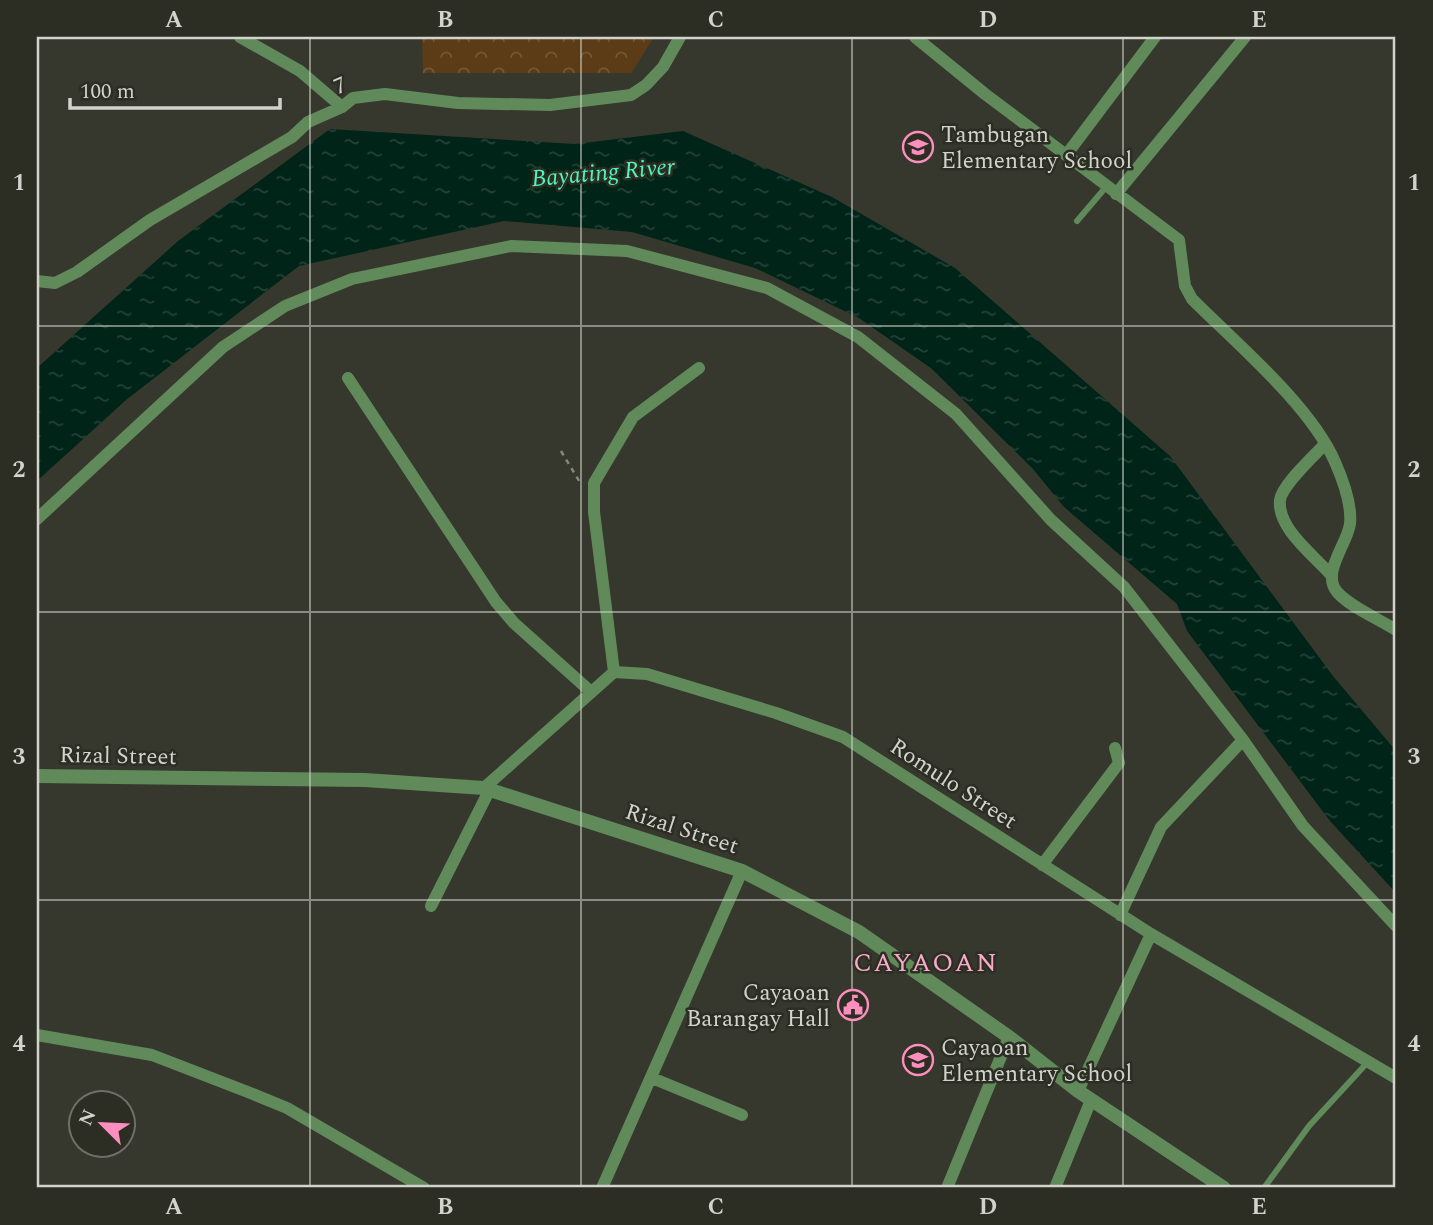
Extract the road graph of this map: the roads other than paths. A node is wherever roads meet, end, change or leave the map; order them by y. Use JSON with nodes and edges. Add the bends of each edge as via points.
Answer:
{"nodes":[{"id":1,"x":240,"y":37,"type":"edge"},
{"id":2,"x":680,"y":37,"type":"edge"},
{"id":3,"x":915,"y":37,"type":"edge"},
{"id":4,"x":1155,"y":37,"type":"edge"},
{"id":5,"x":1245,"y":37,"type":"edge"},
{"id":6,"x":342,"y":107,"type":"junction"},
{"id":7,"x":1067,"y":154,"type":"junction"},
{"id":8,"x":1111,"y":191,"type":"junction"},
{"id":9,"x":1077,"y":221,"type":"dead end"},
{"id":10,"x":37,"y":281,"type":"edge"},
{"id":11,"x":699,"y":368,"type":"dead end"},
{"id":12,"x":348,"y":378,"type":"dead end"},
{"id":13,"x":1325,"y":444,"type":"junction"},
{"id":14,"x":37,"y":519,"type":"edge"},
{"id":15,"x":1332,"y":576,"type":"junction"},
{"id":16,"x":1394,"y":623,"type":"edge"},
{"id":17,"x":614,"y":671,"type":"junction"},
{"id":18,"x":590,"y":691,"type":"junction"},
{"id":19,"x":1243,"y":740,"type":"junction"},
{"id":20,"x":1115,"y":748,"type":"dead end"},
{"id":21,"x":37,"y":776,"type":"edge"},
{"id":22,"x":487,"y":788,"type":"junction"},
{"id":23,"x":1042,"y":865,"type":"junction"},
{"id":24,"x":742,"y":871,"type":"junction"},
{"id":25,"x":431,"y":906,"type":"dead end"},
{"id":26,"x":1121,"y":915,"type":"junction"},
{"id":27,"x":1396,"y":926,"type":"edge"},
{"id":28,"x":1151,"y":934,"type":"junction"},
{"id":29,"x":37,"y":1035,"type":"edge"},
{"id":30,"x":1009,"y":1037,"type":"junction"},
{"id":31,"x":1367,"y":1063,"type":"junction"},
{"id":32,"x":652,"y":1078,"type":"junction"},
{"id":33,"x":1396,"y":1078,"type":"edge"},
{"id":34,"x":1078,"y":1091,"type":"junction"},
{"id":35,"x":1091,"y":1100,"type":"junction"},
{"id":36,"x":742,"y":1115,"type":"dead end"},
{"id":37,"x":424,"y":1188,"type":"edge"},
{"id":38,"x":602,"y":1188,"type":"edge"},
{"id":39,"x":947,"y":1188,"type":"edge"},
{"id":40,"x":1055,"y":1188,"type":"edge"},
{"id":41,"x":1224,"y":1188,"type":"edge"},
{"id":42,"x":1264,"y":1188,"type":"edge"}],
"edges":[{"from":1,"to":6,"type":"street","via":[[300,71]]},
{"from":2,"to":6,"type":"street","name":"7","via":[[663,67],[632,95],[550,106],[458,103],[385,94],[353,98]]},
{"from":3,"to":7,"type":"street"},
{"from":4,"to":7,"type":"street"},
{"from":5,"to":8,"type":"street"},
{"from":6,"to":10,"type":"street","name":"7","via":[[308,122],[292,137],[150,220],[77,272],[55,283]]},
{"from":7,"to":8,"type":"street"},
{"from":8,"to":9,"type":"lane"},
{"from":8,"to":13,"type":"street","via":[[1179,240],[1185,286],[1192,299],[1280,388]]},
{"from":11,"to":17,"type":"street","via":[[632,417],[594,483]]},
{"from":12,"to":18,"type":"street","via":[[496,602]]},
{"from":13,"to":15,"type":"street","via":[[1350,506],[1346,540]]},
{"from":13,"to":15,"type":"street","via":[[1280,499],[1283,518]]},
{"from":14,"to":19,"type":"street","via":[[223,346],[285,306],[352,279],[511,246],[627,251],[767,288],[858,337],[956,414],[1051,520],[1124,587]]},
{"from":15,"to":16,"type":"street","via":[[1338,593]]},
{"from":17,"to":18,"type":"street"},
{"from":17,"to":23,"type":"street","name":"Romulo Street","via":[[647,674],[843,737]]},
{"from":18,"to":22,"type":"street"},
{"from":19,"to":26,"type":"street","via":[[1161,827]]},
{"from":19,"to":27,"type":"street","via":[[1303,826]]},
{"from":20,"to":23,"type":"street","via":[[1119,763]]},
{"from":21,"to":22,"type":"street","name":"Rizal Street","via":[[365,780]]},
{"from":22,"to":24,"type":"street","name":"Rizal Street"},
{"from":22,"to":25,"type":"street"},
{"from":23,"to":26,"type":"street","name":"Romulo Street"},
{"from":24,"to":30,"type":"street","name":"Rizal Street","via":[[859,932]]},
{"from":24,"to":32,"type":"street"},
{"from":26,"to":28,"type":"street","name":"Romulo Street"},
{"from":28,"to":31,"type":"street","name":"Romulo Street"},
{"from":28,"to":34,"type":"street"},
{"from":29,"to":37,"type":"street","via":[[152,1055],[253,1094],[286,1108]]},
{"from":30,"to":34,"type":"street","name":"Rizal Street"},
{"from":30,"to":39,"type":"street"},
{"from":31,"to":33,"type":"street","name":"Romulo Street"},
{"from":31,"to":42,"type":"lane","via":[[1309,1126]]},
{"from":32,"to":36,"type":"street"},
{"from":32,"to":38,"type":"street"},
{"from":34,"to":35,"type":"street","name":"Rizal Street"},
{"from":35,"to":40,"type":"street"},
{"from":35,"to":41,"type":"street","name":"Rizal Street"}]}
